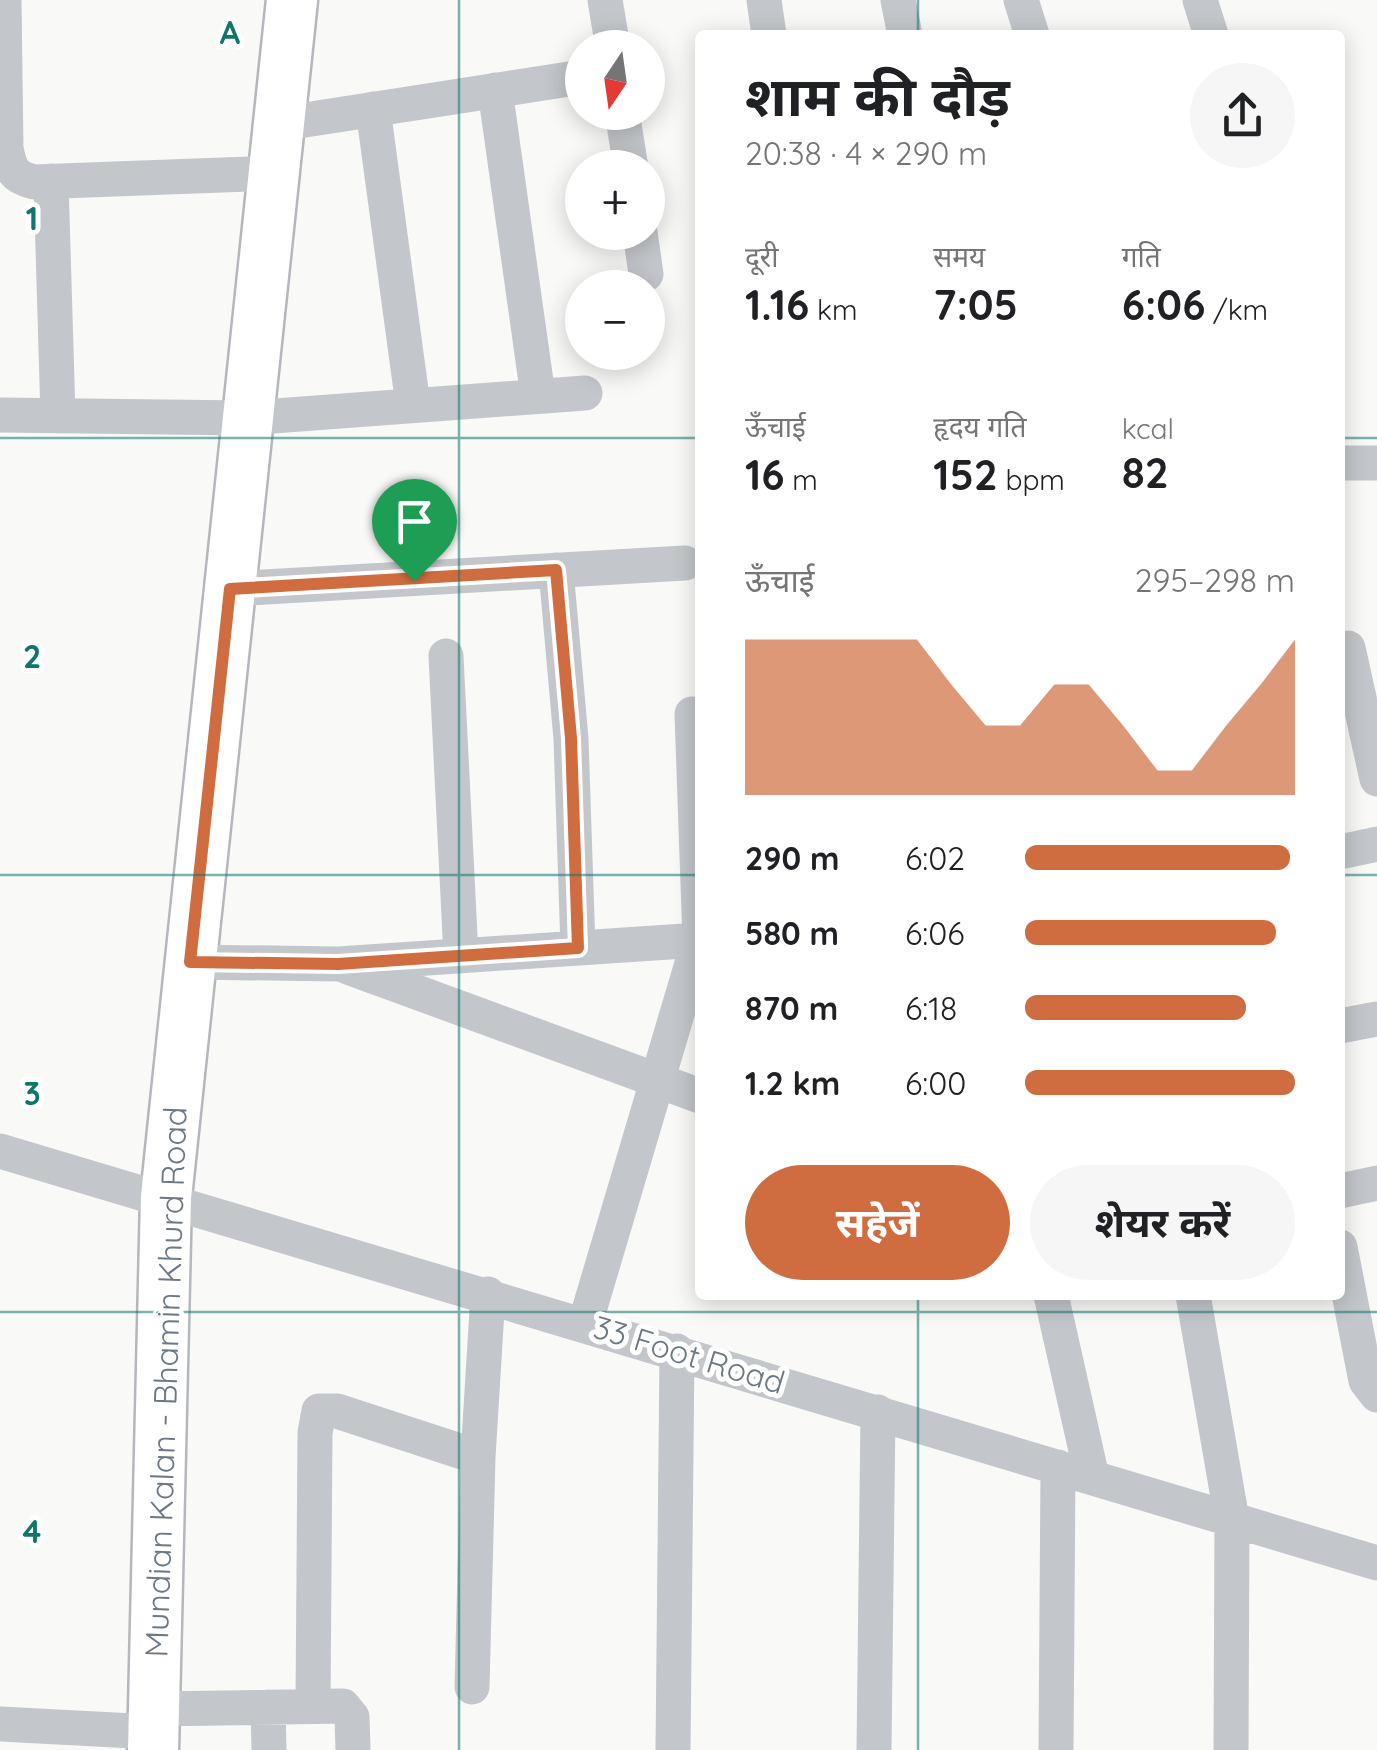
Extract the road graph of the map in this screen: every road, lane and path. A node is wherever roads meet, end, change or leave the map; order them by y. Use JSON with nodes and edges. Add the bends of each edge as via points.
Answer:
{"nodes":[{"id":1,"x":4,"y":0,"type":"edge"},
{"id":2,"x":292,"y":0,"type":"edge"},
{"id":3,"x":605,"y":0,"type":"edge"},
{"id":4,"x":764,"y":0,"type":"edge"},
{"id":5,"x":898,"y":0,"type":"edge"},
{"id":6,"x":1022,"y":0,"type":"edge"},
{"id":7,"x":1200,"y":0,"type":"edge"},
{"id":8,"x":609,"y":30,"type":"edge"},
{"id":9,"x":769,"y":30,"type":"edge"},
{"id":10,"x":904,"y":30,"type":"edge"},
{"id":11,"x":1031,"y":30,"type":"edge"},
{"id":12,"x":1209,"y":30,"type":"edge"},
{"id":13,"x":565,"y":79,"type":"edge"},
{"id":14,"x":494,"y":90,"type":"junction"},
{"id":15,"x":374,"y":109,"type":"junction"},
{"id":16,"x":279,"y":124,"type":"junction"},
{"id":17,"x":273,"y":173,"type":"junction"},
{"id":18,"x":51,"y":181,"type":"junction"},
{"id":19,"x":585,"y":392,"type":"dead end"},
{"id":20,"x":538,"y":396,"type":"junction"},
{"id":21,"x":413,"y":406,"type":"junction"},
{"id":22,"x":0,"y":415,"type":"edge"},
{"id":23,"x":58,"y":416,"type":"junction"},
{"id":24,"x":248,"y":418,"type":"junction"},
{"id":25,"x":1377,"y":463,"type":"edge"},
{"id":26,"x":1345,"y":464,"type":"edge"},
{"id":27,"x":685,"y":563,"type":"dead end"},
{"id":28,"x":556,"y":570,"type":"junction"},
{"id":29,"x":230,"y":589,"type":"junction"},
{"id":30,"x":1355,"y":646,"type":"edge"},
{"id":31,"x":446,"y":656,"type":"dead end"},
{"id":32,"x":692,"y":714,"type":"dead end"},
{"id":33,"x":1377,"y":780,"type":"edge"},
{"id":34,"x":695,"y":811,"type":"edge"},
{"id":35,"x":1377,"y":844,"type":"edge"},
{"id":36,"x":1345,"y":851,"type":"edge"},
{"id":37,"x":695,"y":940,"type":"edge"},
{"id":38,"x":578,"y":948,"type":"junction"},
{"id":39,"x":695,"y":955,"type":"edge"},
{"id":40,"x":461,"y":956,"type":"junction"},
{"id":41,"x":190,"y":962,"type":"junction"},
{"id":42,"x":338,"y":964,"type":"junction"},
{"id":43,"x":1377,"y":1019,"type":"edge"},
{"id":44,"x":1345,"y":1025,"type":"edge"},
{"id":45,"x":660,"y":1084,"type":"junction"},
{"id":46,"x":695,"y":1094,"type":"edge"},
{"id":47,"x":0,"y":1151,"type":"edge"},
{"id":48,"x":1377,"y":1183,"type":"edge"},
{"id":49,"x":1345,"y":1189,"type":"edge"},
{"id":50,"x":166,"y":1197,"type":"junction"},
{"id":51,"x":1345,"y":1272,"type":"edge"},
{"id":52,"x":488,"y":1294,"type":"junction"},
{"id":53,"x":1052,"y":1300,"type":"edge"},
{"id":54,"x":1195,"y":1300,"type":"edge"},
{"id":55,"x":585,"y":1324,"type":"junction"},
{"id":56,"x":677,"y":1351,"type":"junction"},
{"id":57,"x":1377,"y":1395,"type":"edge"},
{"id":58,"x":878,"y":1412,"type":"junction"},
{"id":59,"x":478,"y":1457,"type":"junction"},
{"id":60,"x":1075,"y":1472,"type":"junction"},
{"id":61,"x":1232,"y":1520,"type":"junction"},
{"id":62,"x":1377,"y":1563,"type":"edge"},
{"id":63,"x":472,"y":1686,"type":"dead end"},
{"id":64,"x":313,"y":1706,"type":"junction"},
{"id":65,"x":268,"y":1707,"type":"junction"},
{"id":66,"x":0,"y":1724,"type":"edge"},
{"id":67,"x":153,"y":1731,"type":"edge"},
{"id":68,"x":270,"y":1750,"type":"edge"},
{"id":69,"x":352,"y":1750,"type":"edge"},
{"id":70,"x":673,"y":1750,"type":"edge"},
{"id":71,"x":874,"y":1750,"type":"edge"},
{"id":72,"x":1056,"y":1750,"type":"edge"},
{"id":73,"x":1231,"y":1750,"type":"edge"}],
"edges":[{"from":1,"to":18,"type":"street","via":[[10,169],[18,178]]},
{"from":2,"to":16,"type":"street","name":"Mundian Kalan - Bhamin Khurd Road"},
{"from":3,"to":8,"type":"street"},
{"from":4,"to":9,"type":"street"},
{"from":5,"to":10,"type":"street"},
{"from":6,"to":11,"type":"street"},
{"from":7,"to":12,"type":"street"},
{"from":13,"to":14,"type":"street"},
{"from":14,"to":15,"type":"street"},
{"from":14,"to":20,"type":"street"},
{"from":15,"to":16,"type":"street"},
{"from":15,"to":21,"type":"street"},
{"from":16,"to":17,"type":"street","name":"Mundian Kalan - Bhamin Khurd Road"},
{"from":17,"to":18,"type":"street"},
{"from":17,"to":24,"type":"street","name":"Mundian Kalan - Bhamin Khurd Road"},
{"from":18,"to":23,"type":"street"},
{"from":19,"to":20,"type":"street"},
{"from":20,"to":21,"type":"street"},
{"from":21,"to":24,"type":"street"},
{"from":22,"to":23,"type":"street"},
{"from":23,"to":24,"type":"street"},
{"from":24,"to":29,"type":"street","name":"Mundian Kalan - Bhamin Khurd Road"},
{"from":25,"to":26,"type":"street"},
{"from":27,"to":28,"type":"street"},
{"from":28,"to":29,"type":"street"},
{"from":28,"to":38,"type":"street","via":[[571,738]]},
{"from":29,"to":41,"type":"street","name":"Mundian Kalan - Bhamin Khurd Road"},
{"from":30,"to":33,"type":"street"},
{"from":31,"to":40,"type":"street"},
{"from":32,"to":34,"type":"street"},
{"from":35,"to":36,"type":"street"},
{"from":37,"to":38,"type":"street"},
{"from":38,"to":40,"type":"street"},
{"from":39,"to":45,"type":"street"},
{"from":40,"to":42,"type":"street"},
{"from":41,"to":42,"type":"street"},
{"from":41,"to":50,"type":"street","name":"Mundian Kalan - Bhamin Khurd Road"},
{"from":42,"to":45,"type":"street"},
{"from":43,"to":44,"type":"street"},
{"from":45,"to":46,"type":"street"},
{"from":45,"to":55,"type":"street"},
{"from":47,"to":50,"type":"street","name":"33 Foot Road"},
{"from":48,"to":49,"type":"street"},
{"from":50,"to":52,"type":"street","name":"33 Foot Road"},
{"from":50,"to":67,"type":"street","name":"Mundian Kalan - Bhamin Khurd Road"},
{"from":51,"to":57,"type":"street","via":[[1366,1381]]},
{"from":52,"to":55,"type":"street","name":"33 Foot Road"},
{"from":52,"to":59,"type":"street"},
{"from":53,"to":60,"type":"street"},
{"from":54,"to":61,"type":"street"},
{"from":55,"to":56,"type":"street","name":"33 Foot Road"},
{"from":56,"to":58,"type":"street","name":"33 Foot Road"},
{"from":56,"to":70,"type":"street"},
{"from":58,"to":60,"type":"street","name":"33 Foot Road"},
{"from":58,"to":71,"type":"street"},
{"from":59,"to":63,"type":"street"},
{"from":59,"to":64,"type":"street","via":[[337,1411],[319,1412]]},
{"from":60,"to":61,"type":"street","name":"33 Foot Road"},
{"from":60,"to":72,"type":"street"},
{"from":61,"to":62,"type":"street","name":"33 Foot Road"},
{"from":61,"to":73,"type":"street"},
{"from":64,"to":65,"type":"street"},
{"from":64,"to":69,"type":"street","via":[[348,1708]]},
{"from":65,"to":67,"type":"street"},
{"from":65,"to":68,"type":"street"},
{"from":66,"to":67,"type":"street"}]}
